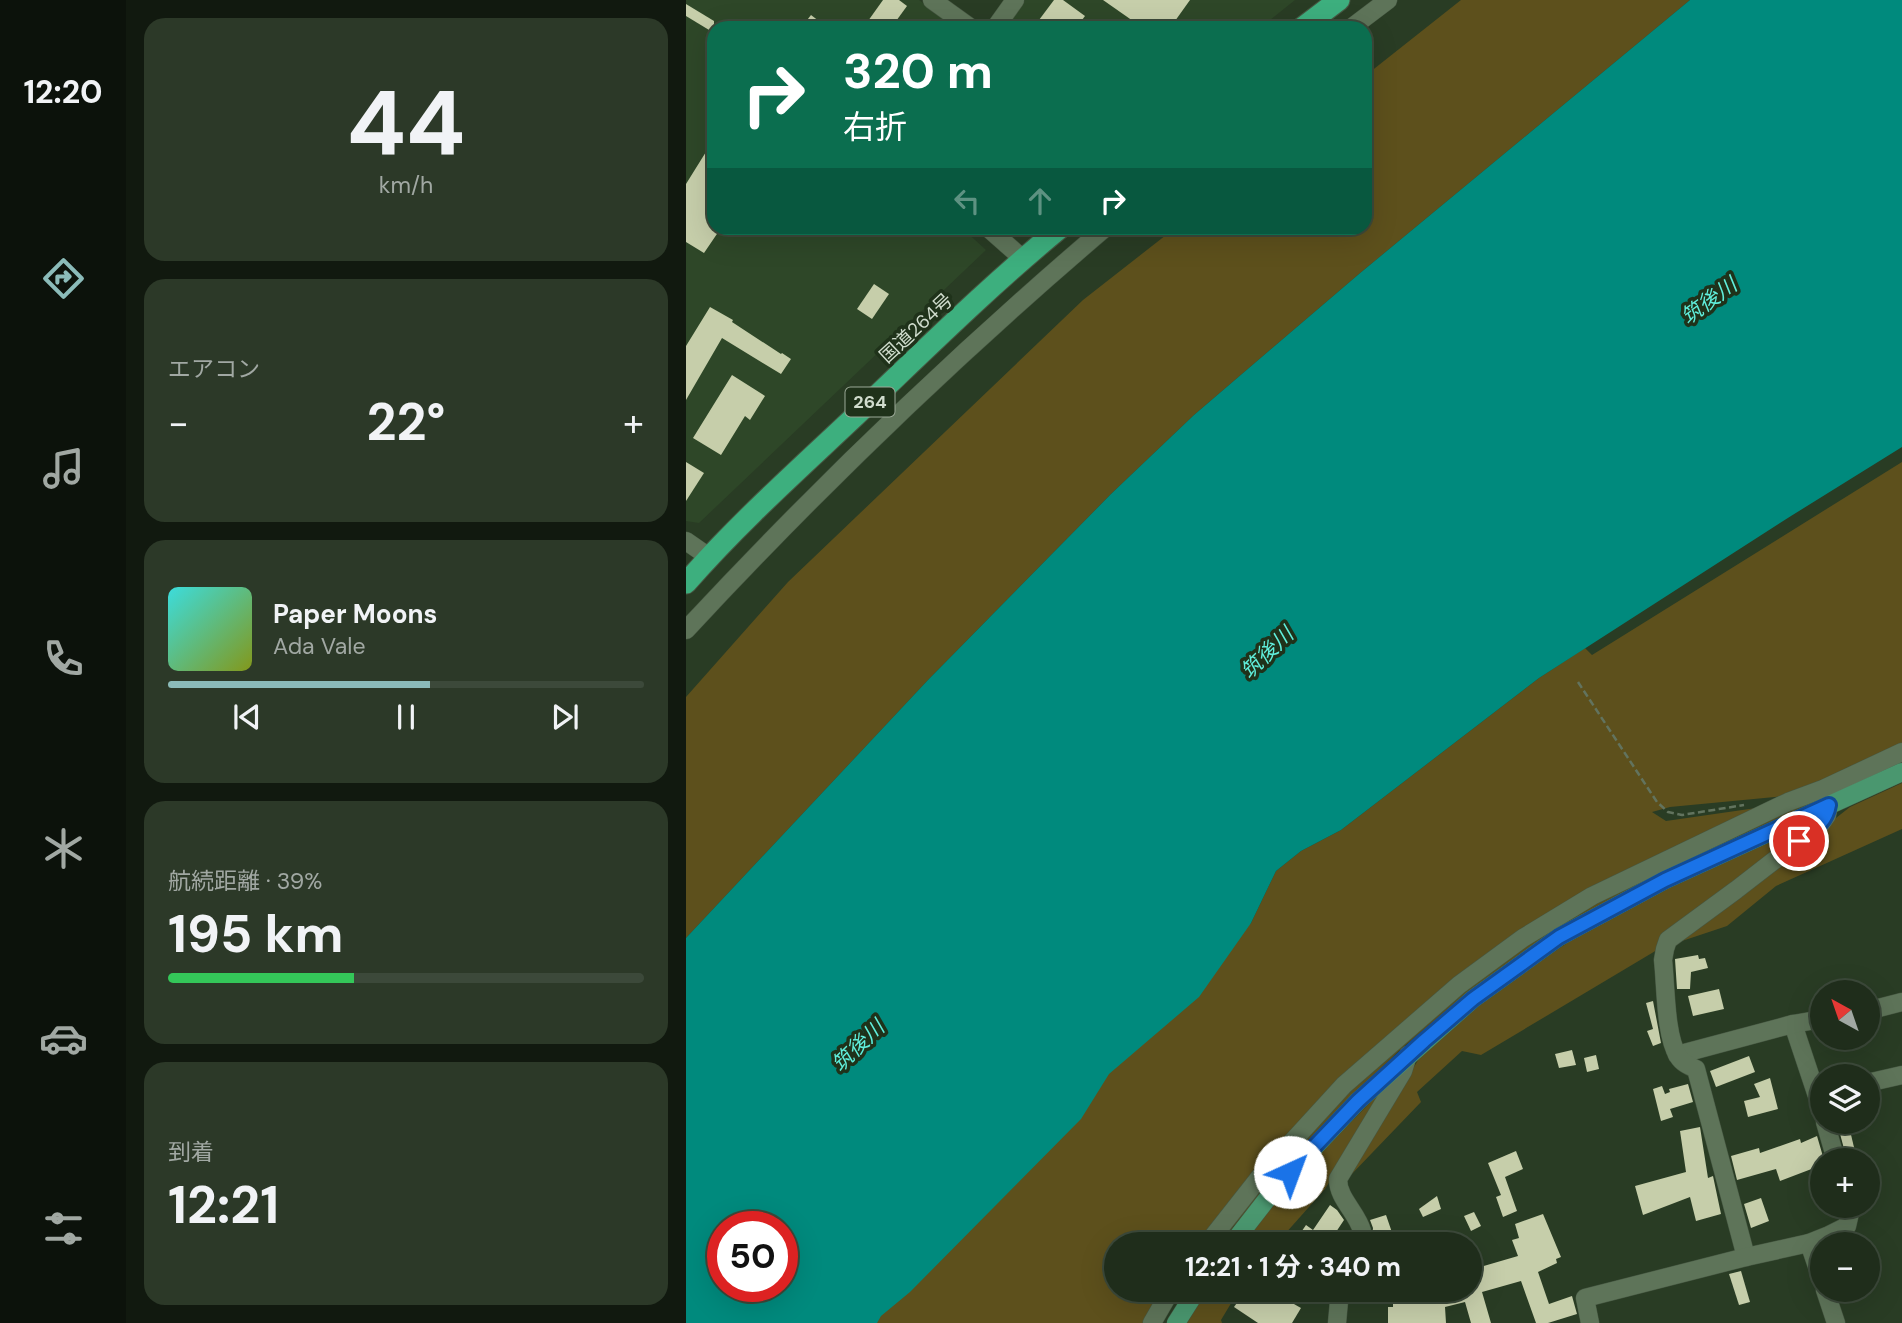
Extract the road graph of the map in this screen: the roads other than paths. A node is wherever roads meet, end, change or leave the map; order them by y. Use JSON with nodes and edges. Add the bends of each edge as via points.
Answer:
{"nodes":[{"id":1,"x":932,"y":0,"type":"edge"},
{"id":2,"x":1015,"y":0,"type":"edge"},
{"id":3,"x":1339,"y":0,"type":"edge"},
{"id":4,"x":1388,"y":0,"type":"edge"},
{"id":5,"x":961,"y":21,"type":"edge"},
{"id":6,"x":1000,"y":21,"type":"edge"},
{"id":7,"x":1311,"y":21,"type":"edge"},
{"id":8,"x":1360,"y":21,"type":"edge"},
{"id":9,"x":996,"y":235,"type":"edge"},
{"id":10,"x":1051,"y":235,"type":"edge"},
{"id":11,"x":1097,"y":235,"type":"edge"},
{"id":12,"x":1023,"y":258,"type":"junction"},
{"id":13,"x":686,"y":541,"type":"edge"},
{"id":14,"x":709,"y":556,"type":"junction"},
{"id":15,"x":686,"y":583,"type":"edge"},
{"id":16,"x":686,"y":630,"type":"edge"},
{"id":17,"x":1902,"y":752,"type":"edge"},
{"id":18,"x":1902,"y":772,"type":"edge"},
{"id":19,"x":1829,"y":805,"type":"junction"},
{"id":20,"x":1902,"y":1002,"type":"edge"},
{"id":21,"x":1880,"y":1008,"type":"edge"},
{"id":22,"x":1810,"y":1022,"type":"edge"},
{"id":23,"x":1793,"y":1024,"type":"junction"},
{"id":24,"x":1408,"y":1055,"type":"junction"},
{"id":25,"x":1677,"y":1055,"type":"junction"},
{"id":26,"x":1810,"y":1075,"type":"edge"},
{"id":27,"x":1902,"y":1075,"type":"edge"},
{"id":28,"x":1880,"y":1080,"type":"edge"},
{"id":29,"x":1849,"y":1218,"type":"edge"},
{"id":30,"x":1216,"y":1232,"type":"edge"},
{"id":31,"x":1241,"y":1232,"type":"edge"},
{"id":32,"x":1361,"y":1232,"type":"edge"},
{"id":33,"x":1809,"y":1243,"type":"junction"},
{"id":34,"x":1810,"y":1246,"type":"edge"},
{"id":35,"x":1745,"y":1257,"type":"junction"},
{"id":36,"x":1164,"y":1302,"type":"edge"},
{"id":37,"x":1189,"y":1302,"type":"edge"},
{"id":38,"x":1339,"y":1302,"type":"edge"},
{"id":39,"x":1829,"y":1302,"type":"edge"},
{"id":40,"x":1152,"y":1323,"type":"edge"},
{"id":41,"x":1176,"y":1323,"type":"edge"},
{"id":42,"x":1337,"y":1323,"type":"edge"},
{"id":43,"x":1590,"y":1323,"type":"edge"},
{"id":44,"x":1836,"y":1323,"type":"edge"}],
"edges":[{"from":1,"to":5,"type":"street"},
{"from":2,"to":6,"type":"street"},
{"from":3,"to":7,"type":"highway"},
{"from":4,"to":8,"type":"street"},
{"from":9,"to":12,"type":"street"},
{"from":10,"to":12,"type":"highway","name":"国道264号","number":"264"},
{"from":11,"to":16,"type":"street","via":[[883,428]]},
{"from":12,"to":14,"type":"highway","name":"国道264号","number":"264"},
{"from":13,"to":14,"type":"street"},
{"from":14,"to":15,"type":"highway","name":"国道264号","number":"264"},
{"from":17,"to":30,"type":"street","via":[[1592,896],[1523,938],[1459,985],[1345,1085],[1259,1178]]},
{"from":18,"to":19,"type":"main road"},
{"from":19,"to":24,"type":"main road","via":[[1665,880],[1559,937],[1473,999]]},
{"from":19,"to":25,"type":"street","via":[[1820,825],[1668,940],[1663,960],[1670,1035]]},
{"from":20,"to":21,"type":"street"},
{"from":22,"to":23,"type":"street"},
{"from":23,"to":25,"type":"street"},
{"from":23,"to":26,"type":"street"},
{"from":24,"to":31,"type":"main road","via":[[1273,1190]]},
{"from":24,"to":32,"type":"street","via":[[1403,1071],[1338,1179],[1338,1189],[1360,1221]]},
{"from":25,"to":35,"type":"street","via":[[1696,1069]]},
{"from":27,"to":28,"type":"street"},
{"from":29,"to":33,"type":"street","via":[[1847,1226]]},
{"from":33,"to":34,"type":"street"},
{"from":33,"to":35,"type":"street"},
{"from":35,"to":43,"type":"street","via":[[1585,1298]]},
{"from":36,"to":40,"type":"street"},
{"from":37,"to":41,"type":"main road"},
{"from":38,"to":42,"type":"street"},
{"from":39,"to":44,"type":"street"}]}
